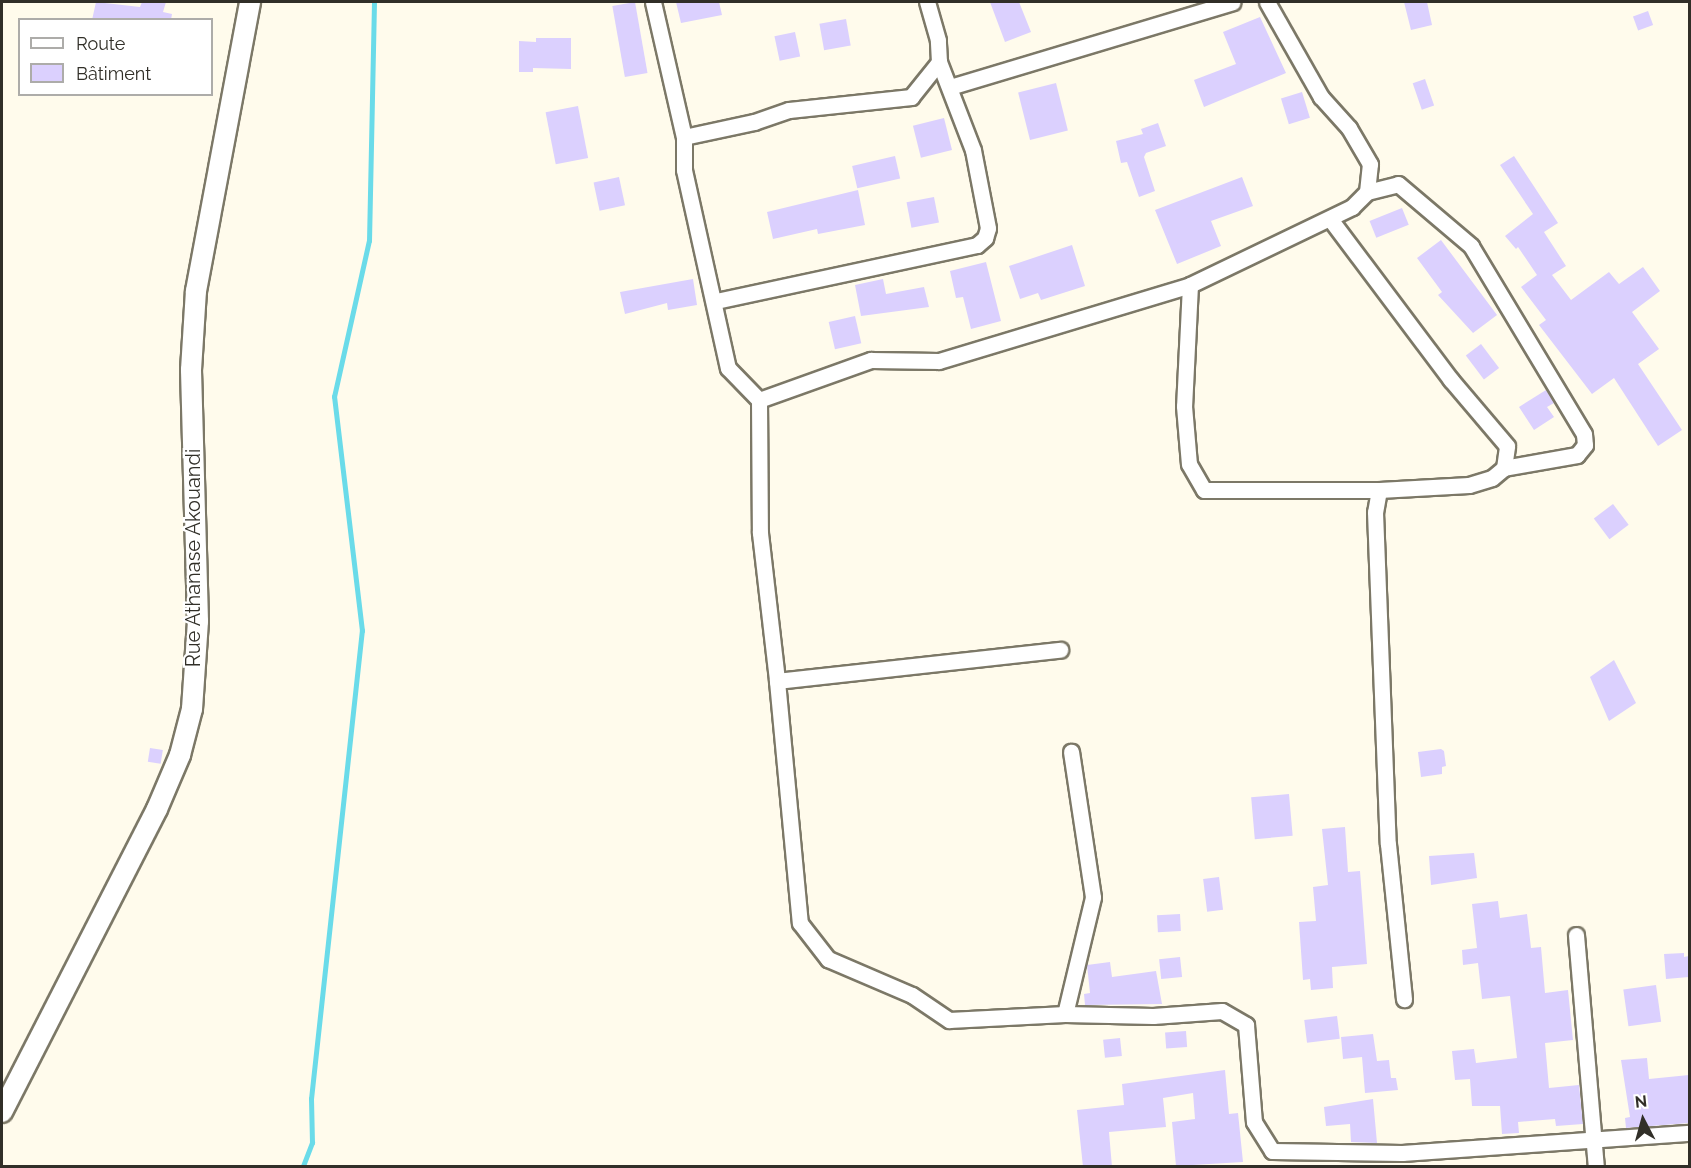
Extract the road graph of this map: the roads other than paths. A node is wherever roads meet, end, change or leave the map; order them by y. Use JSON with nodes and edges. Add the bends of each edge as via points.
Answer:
{"nodes":[{"id":1,"x":250,"y":2,"type":"edge"},
{"id":2,"x":653,"y":2,"type":"edge"},
{"id":3,"x":927,"y":2,"type":"edge"},
{"id":4,"x":1233,"y":2,"type":"edge"},
{"id":5,"x":1267,"y":2,"type":"edge"},
{"id":6,"x":939,"y":63,"type":"junction"},
{"id":7,"x":950,"y":87,"type":"junction"},
{"id":8,"x":684,"y":137,"type":"junction"},
{"id":9,"x":1367,"y":192,"type":"junction"},
{"id":10,"x":1330,"y":219,"type":"junction"},
{"id":11,"x":1190,"y":285,"type":"junction"},
{"id":12,"x":716,"y":300,"type":"junction"},
{"id":13,"x":759,"y":400,"type":"junction"},
{"id":14,"x":1504,"y":468,"type":"junction"},
{"id":15,"x":1379,"y":490,"type":"junction"},
{"id":16,"x":1060,"y":650,"type":"dead end"},
{"id":17,"x":777,"y":681,"type":"junction"},
{"id":18,"x":1071,"y":752,"type":"dead end"},
{"id":19,"x":1576,"y":935,"type":"dead end"},
{"id":20,"x":1404,"y":999,"type":"dead end"},
{"id":21,"x":1065,"y":1014,"type":"junction"},
{"id":22,"x":3,"y":1104,"type":"edge"},
{"id":23,"x":1689,"y":1133,"type":"edge"},
{"id":24,"x":1594,"y":1142,"type":"junction"},
{"id":25,"x":1403,"y":1160,"type":"edge"},
{"id":26,"x":1596,"y":1167,"type":"edge"}],
"edges":[{"from":1,"to":22,"type":"street","name":"Rue Athanase Akouandi","via":[[196,291],[191,370],[198,621],[192,709],[180,755],[129,868]]},
{"from":2,"to":8,"type":"street"},
{"from":3,"to":6,"type":"street","via":[[938,40]]},
{"from":4,"to":7,"type":"street"},
{"from":5,"to":9,"type":"street","via":[[1321,97],[1349,128],[1370,164]]},
{"from":6,"to":7,"type":"street"},
{"from":6,"to":8,"type":"street","via":[[911,97],[789,110]]},
{"from":7,"to":12,"type":"street","via":[[973,150],[988,228],[985,238],[977,245]]},
{"from":8,"to":12,"type":"street","via":[[684,170]]},
{"from":9,"to":10,"type":"street"},
{"from":9,"to":14,"type":"street","via":[[1398,184],[1471,246],[1584,434],[1585,445],[1577,455]]},
{"from":10,"to":11,"type":"street"},
{"from":10,"to":14,"type":"street","via":[[1451,380],[1507,446]]},
{"from":11,"to":13,"type":"street","via":[[939,361],[871,360]]},
{"from":11,"to":15,"type":"street","via":[[1184,406],[1189,464],[1204,490]]},
{"from":12,"to":13,"type":"street","via":[[728,368]]},
{"from":13,"to":17,"type":"street","via":[[760,533]]},
{"from":14,"to":15,"type":"street","via":[[1492,478],[1469,485]]},
{"from":15,"to":20,"type":"street","via":[[1375,512],[1388,832]]},
{"from":16,"to":17,"type":"street"},
{"from":17,"to":21,"type":"street","via":[[800,923],[828,959],[912,995],[949,1020]]},
{"from":18,"to":21,"type":"street","via":[[1093,897]]},
{"from":19,"to":24,"type":"street"},
{"from":21,"to":25,"type":"street","via":[[1153,1016],[1222,1011],[1246,1025],[1254,1122],[1272,1151]]},
{"from":23,"to":24,"type":"street"},
{"from":24,"to":25,"type":"street"},
{"from":24,"to":26,"type":"street"}]}
